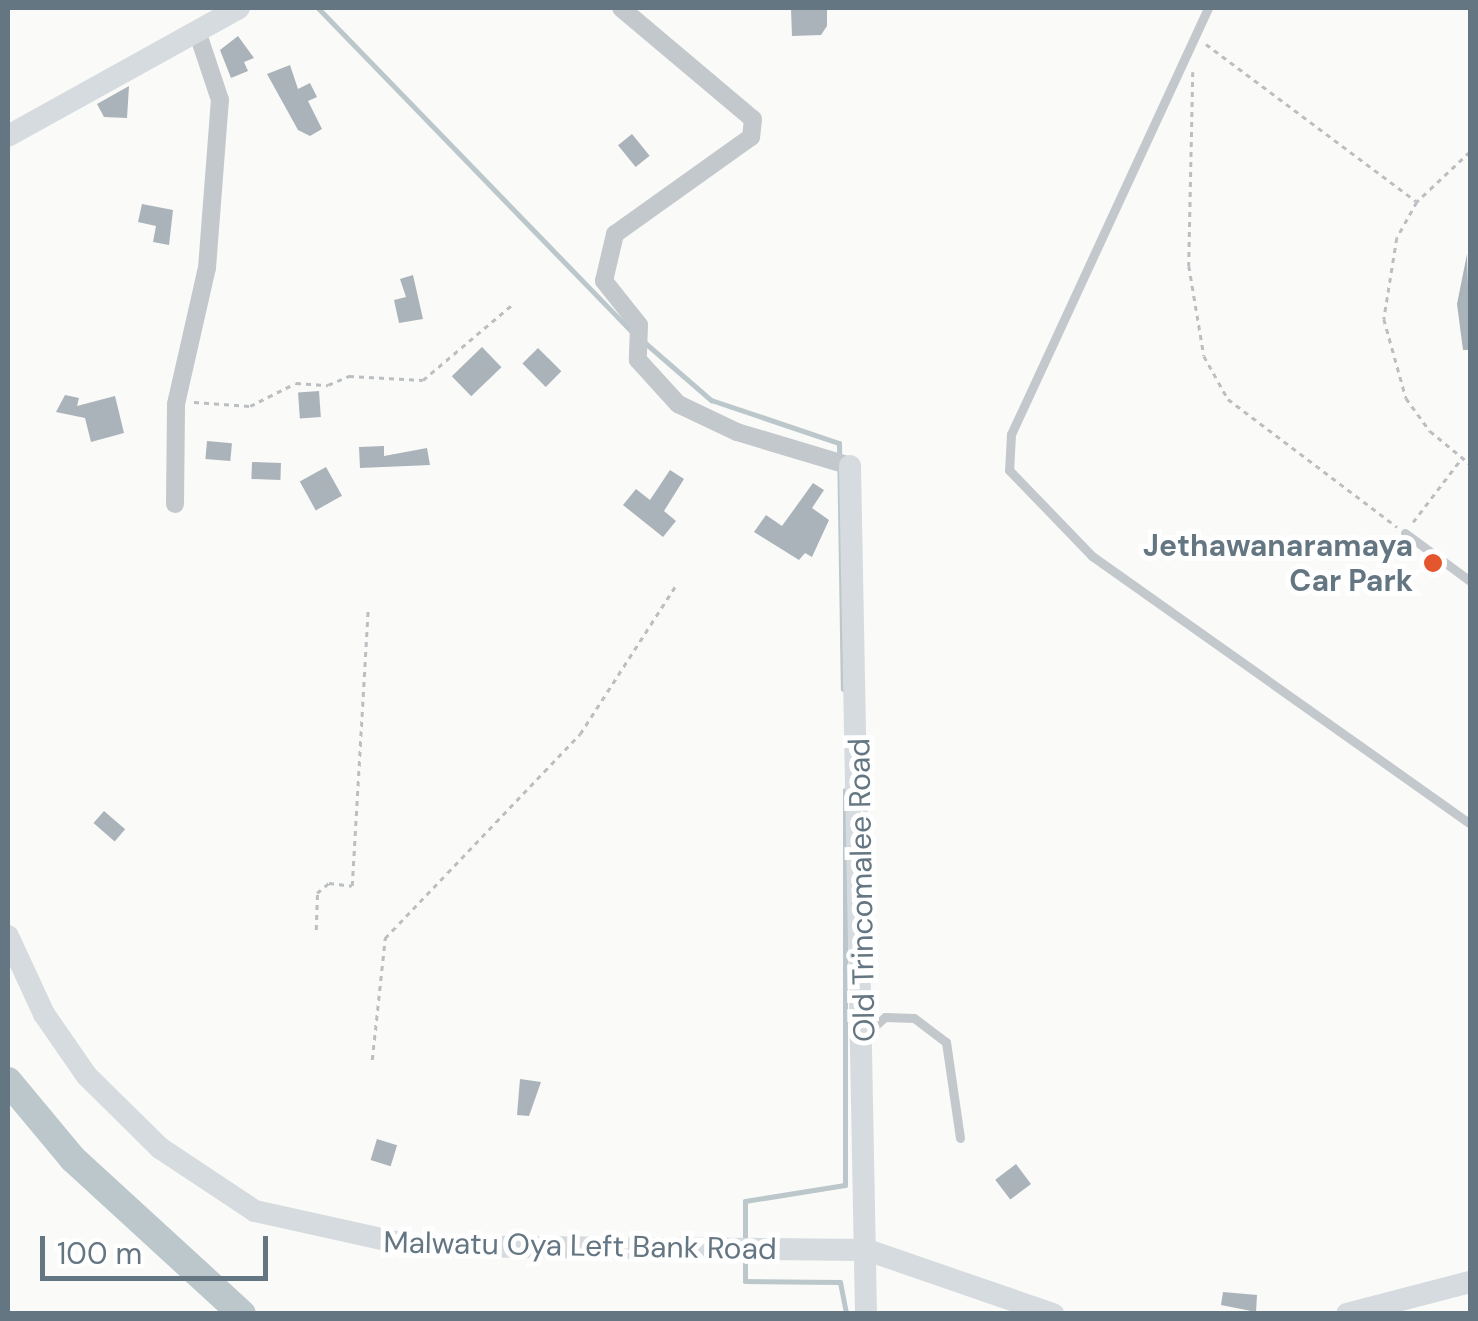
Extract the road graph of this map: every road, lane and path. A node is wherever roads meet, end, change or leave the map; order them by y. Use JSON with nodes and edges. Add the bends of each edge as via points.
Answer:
{"nodes":[{"id":1,"x":239,"y":8,"type":"edge"},
{"id":2,"x":621,"y":8,"type":"edge"},
{"id":3,"x":1208,"y":8,"type":"edge"},
{"id":4,"x":198,"y":34,"type":"junction"},
{"id":5,"x":1194,"y":35,"type":"junction"},
{"id":6,"x":8,"y":136,"type":"edge"},
{"id":7,"x":1470,"y":152,"type":"edge"},
{"id":8,"x":1417,"y":202,"type":"junction"},
{"id":9,"x":513,"y":304,"type":"dead end"},
{"id":10,"x":176,"y":404,"type":"junction"},
{"id":11,"x":1461,"y":459,"type":"junction"},
{"id":12,"x":1470,"y":464,"type":"edge"},
{"id":13,"x":850,"y":466,"type":"joint"},
{"id":14,"x":175,"y":504,"type":"dead end"},
{"id":15,"x":1404,"y":532,"type":"junction"},
{"id":16,"x":1470,"y":582,"type":"edge"},
{"id":17,"x":676,"y":585,"type":"dead end"},
{"id":18,"x":368,"y":607,"type":"dead end"},
{"id":19,"x":1470,"y":824,"type":"edge"},
{"id":20,"x":316,"y":930,"type":"dead end"},
{"id":21,"x":8,"y":936,"type":"edge"},
{"id":22,"x":866,"y":1034,"type":"junction"},
{"id":23,"x":372,"y":1060,"type":"dead end"},
{"id":24,"x":960,"y":1138,"type":"dead end"},
{"id":25,"x":866,"y":1250,"type":"junction"},
{"id":26,"x":1470,"y":1282,"type":"edge"},
{"id":27,"x":866,"y":1305,"type":"edge"},
{"id":28,"x":1053,"y":1314,"type":"edge"},
{"id":29,"x":1347,"y":1314,"type":"edge"}],
"edges":[{"from":1,"to":4,"type":"main road"},
{"from":2,"to":13,"type":"street","via":[[753,119],[751,138],[615,234],[604,281],[638,325],[638,360],[655,385],[708,418]]},
{"from":3,"to":5,"type":"lane"},
{"from":4,"to":6,"type":"main road"},
{"from":4,"to":10,"type":"street","via":[[220,100],[206,268]]},
{"from":5,"to":8,"type":"path"},
{"from":5,"to":15,"type":"path","via":[[1188,266],[1204,356],[1228,399]]},
{"from":5,"to":19,"type":"lane","via":[[1011,434],[1009,470],[1092,556]]},
{"from":7,"to":8,"type":"path"},
{"from":8,"to":11,"type":"path","via":[[1386,278],[1391,360],[1414,409]]},
{"from":9,"to":10,"type":"path","via":[[423,380],[350,376],[328,385],[296,382],[250,406],[230,399]]},
{"from":10,"to":14,"type":"street"},
{"from":11,"to":12,"type":"path"},
{"from":11,"to":15,"type":"path"},
{"from":13,"to":22,"type":"main road","name":"Old Trincomalee Road"},
{"from":15,"to":16,"type":"lane"},
{"from":17,"to":23,"type":"path","via":[[580,734],[386,938]]},
{"from":18,"to":20,"type":"path","via":[[352,886],[329,884],[317,893]]},
{"from":21,"to":25,"type":"main road","name":"Malwatu Oya Left Bank Road","via":[[44,1014],[87,1076],[160,1148],[255,1211],[414,1246]]},
{"from":22,"to":24,"type":"lane","via":[[886,1017],[914,1018],[946,1042]]},
{"from":22,"to":25,"type":"main road","name":"Old Trincomalee Road"},
{"from":25,"to":27,"type":"main road","name":"Old Trincomalee Road"},
{"from":25,"to":28,"type":"main road","name":"Malwatu Oya Left Bank Road"},
{"from":26,"to":29,"type":"main road"}]}
